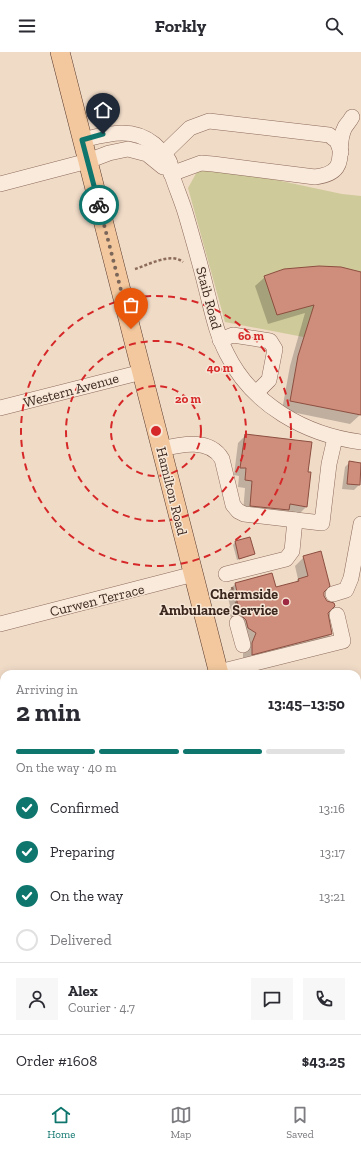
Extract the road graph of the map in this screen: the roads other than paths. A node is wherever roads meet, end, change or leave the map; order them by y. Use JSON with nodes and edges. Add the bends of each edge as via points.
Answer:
{"nodes":[{"id":1,"x":60,"y":52,"type":"edge"},
{"id":2,"x":357,"y":115,"type":"edge"},
{"id":3,"x":315,"y":134,"type":"junction"},
{"id":4,"x":82,"y":140,"type":"junction"},
{"id":5,"x":340,"y":152,"type":"junction"},
{"id":6,"x":160,"y":157,"type":"junction"},
{"id":7,"x":88,"y":161,"type":"junction"},
{"id":8,"x":171,"y":174,"type":"junction"},
{"id":9,"x":0,"y":184,"type":"edge"},
{"id":10,"x":220,"y":340,"type":"junction"},
{"id":11,"x":142,"y":372,"type":"junction"},
{"id":12,"x":256,"y":394,"type":"junction"},
{"id":13,"x":0,"y":408,"type":"edge"},
{"id":14,"x":335,"y":438,"type":"junction"},
{"id":15,"x":361,"y":442,"type":"edge"},
{"id":16,"x":162,"y":449,"type":"junction"},
{"id":17,"x":295,"y":520,"type":"junction"},
{"id":18,"x":361,"y":524,"type":"edge"},
{"id":19,"x":194,"y":574,"type":"junction"},
{"id":20,"x":226,"y":581,"type":"road end"},
{"id":21,"x":333,"y":594,"type":"dead end"},
{"id":22,"x":337,"y":615,"type":"dead end"},
{"id":23,"x":238,"y":619,"type":"road end"},
{"id":24,"x":0,"y":624,"type":"edge"},
{"id":25,"x":244,"y":645,"type":"dead end"},
{"id":26,"x":218,"y":670,"type":"edge"},
{"id":27,"x":231,"y":670,"type":"edge"}],
"edges":[{"from":1,"to":4,"type":"main road","name":"Hamilton Road"},
{"from":2,"to":3,"type":"street"},
{"from":2,"to":5,"type":"street","via":[[344,128]]},
{"from":3,"to":5,"type":"street","via":[[329,135],[337,141]]},
{"from":3,"to":6,"type":"street","via":[[209,121],[190,128]]},
{"from":4,"to":6,"type":"street","name":"Staib Road","via":[[109,133],[126,132],[153,144]]},
{"from":4,"to":7,"type":"main road","name":"Hamilton Road"},
{"from":5,"to":8,"type":"street","via":[[339,163],[334,171],[320,177],[201,163]]},
{"from":6,"to":7,"type":"street","name":"Staib Road","via":[[128,149]]},
{"from":6,"to":8,"type":"street","name":"Staib Road"},
{"from":7,"to":9,"type":"street","name":"Staib Road"},
{"from":7,"to":11,"type":"main road","name":"Hamilton Road"},
{"from":8,"to":10,"type":"street","name":"Staib Road","via":[[181,196]]},
{"from":10,"to":12,"type":"street","name":"Staib Road","via":[[237,371]]},
{"from":10,"to":12,"type":"street","via":[[233,334],[270,340],[274,344],[269,380]]},
{"from":11,"to":13,"type":"street","name":"Western Avenue"},
{"from":11,"to":16,"type":"main road","name":"Hamilton Road"},
{"from":12,"to":14,"type":"street","name":"Staib Road","via":[[303,426]]},
{"from":14,"to":15,"type":"street","name":"Staib Road"},
{"from":14,"to":17,"type":"street","via":[[329,464],[322,523]]},
{"from":16,"to":17,"type":"street","via":[[185,444],[213,448],[222,459],[233,505],[238,511],[244,514]]},
{"from":16,"to":19,"type":"main road","name":"Hamilton Road"},
{"from":17,"to":20,"type":"street","via":[[292,550],[286,559]]},
{"from":18,"to":21,"type":"street","via":[[351,578],[346,590]]},
{"from":19,"to":24,"type":"street","name":"Curwen Terrace"},
{"from":19,"to":26,"type":"main road","name":"Hamilton Road"},
{"from":22,"to":27,"type":"street","via":[[343,641]]},
{"from":23,"to":25,"type":"street"}]}
